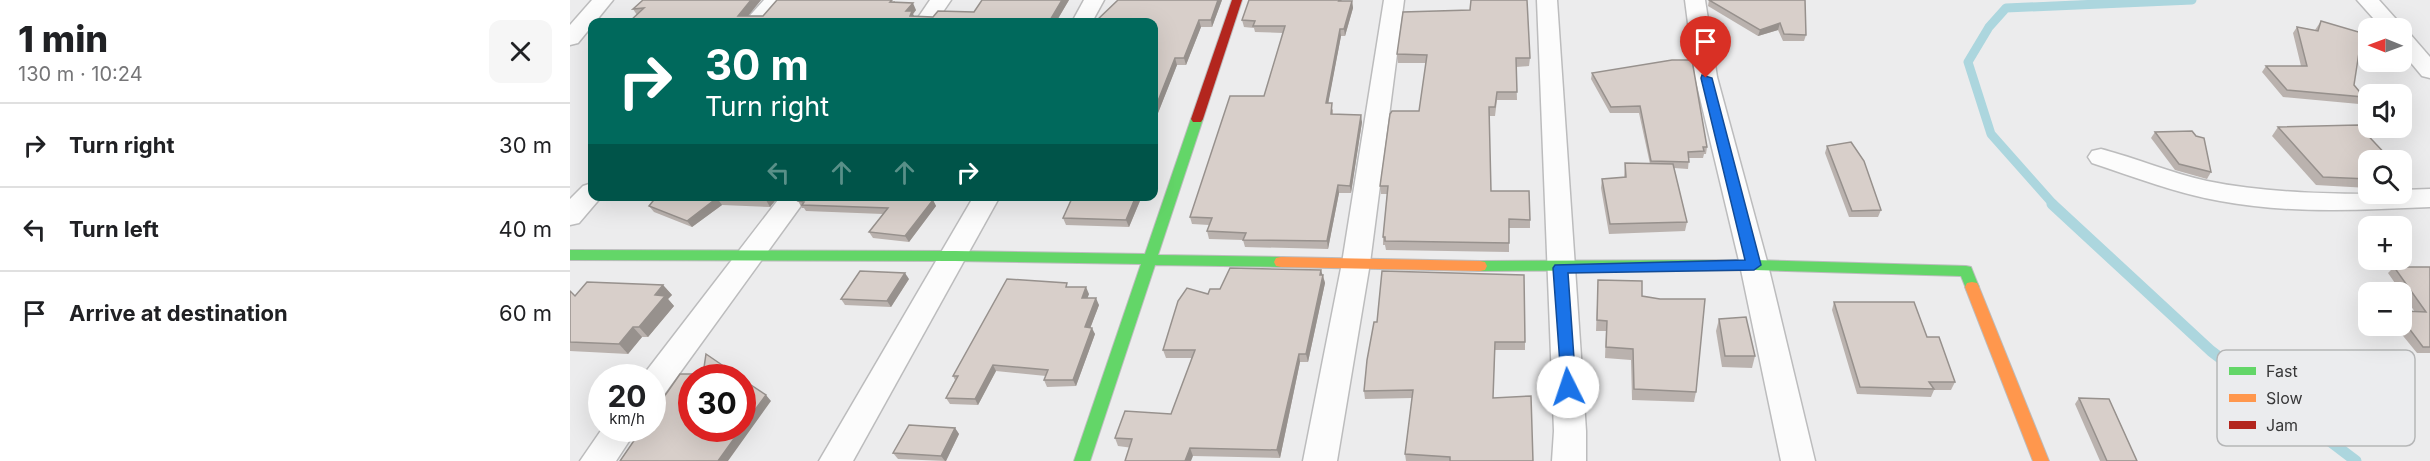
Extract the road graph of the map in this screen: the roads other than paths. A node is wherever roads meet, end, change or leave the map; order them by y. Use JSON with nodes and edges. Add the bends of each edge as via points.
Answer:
{"nodes":[{"id":1,"x":603,"y":0,"type":"edge"},
{"id":2,"x":776,"y":0,"type":"edge"},
{"id":3,"x":941,"y":0,"type":"edge"},
{"id":4,"x":1094,"y":0,"type":"edge"},
{"id":5,"x":1237,"y":0,"type":"edge"},
{"id":6,"x":1394,"y":0,"type":"edge"},
{"id":7,"x":1547,"y":0,"type":"edge"},
{"id":8,"x":1695,"y":0,"type":"edge"},
{"id":9,"x":2367,"y":0,"type":"edge"},
{"id":10,"x":758,"y":18,"type":"edge"},
{"id":11,"x":927,"y":18,"type":"edge"},
{"id":12,"x":1084,"y":18,"type":"edge"},
{"id":13,"x":2384,"y":18,"type":"edge"},
{"id":14,"x":570,"y":38,"type":"edge"},
{"id":15,"x":2412,"y":50,"type":"edge"},
{"id":16,"x":2430,"y":71,"type":"edge"},
{"id":17,"x":2102,"y":157,"type":"dead end"},
{"id":18,"x":588,"y":196,"type":"edge"},
{"id":19,"x":2430,"y":198,"type":"edge"},
{"id":20,"x":791,"y":201,"type":"edge"},
{"id":21,"x":984,"y":201,"type":"edge"},
{"id":22,"x":570,"y":216,"type":"edge"},
{"id":23,"x":570,"y":255,"type":"edge"},
{"id":24,"x":751,"y":255,"type":"junction"},
{"id":25,"x":955,"y":256,"type":"junction"},
{"id":26,"x":1150,"y":261,"type":"junction"},
{"id":27,"x":1356,"y":263,"type":"junction"},
{"id":28,"x":1754,"y":265,"type":"junction"},
{"id":29,"x":1560,"y":268,"type":"junction"},
{"id":30,"x":666,"y":368,"type":"edge"},
{"id":31,"x":611,"y":442,"type":"edge"},
{"id":32,"x":597,"y":461,"type":"edge"},
{"id":33,"x":836,"y":461,"type":"edge"},
{"id":34,"x":1082,"y":461,"type":"edge"},
{"id":35,"x":1320,"y":461,"type":"edge"},
{"id":36,"x":1569,"y":461,"type":"edge"},
{"id":37,"x":1798,"y":461,"type":"edge"},
{"id":38,"x":2042,"y":461,"type":"edge"}],
"edges":[{"from":1,"to":14,"type":"street"},
{"from":2,"to":10,"type":"street"},
{"from":3,"to":11,"type":"street"},
{"from":4,"to":12,"type":"street"},
{"from":5,"to":26,"type":"street"},
{"from":6,"to":27,"type":"street"},
{"from":7,"to":29,"type":"street"},
{"from":8,"to":28,"type":"street","via":[[1706,78]]},
{"from":9,"to":13,"type":"street"},
{"from":15,"to":16,"type":"street"},
{"from":17,"to":19,"type":"street","via":[[2222,193],[2272,199]]},
{"from":18,"to":22,"type":"street"},
{"from":20,"to":24,"type":"street"},
{"from":21,"to":25,"type":"street"},
{"from":23,"to":24,"type":"street"},
{"from":24,"to":25,"type":"street"},
{"from":24,"to":30,"type":"street"},
{"from":25,"to":26,"type":"street"},
{"from":25,"to":33,"type":"street"},
{"from":26,"to":27,"type":"street"},
{"from":26,"to":34,"type":"street"},
{"from":27,"to":29,"type":"street"},
{"from":27,"to":35,"type":"street"},
{"from":28,"to":29,"type":"street"},
{"from":28,"to":37,"type":"street"},
{"from":28,"to":38,"type":"street","via":[[1966,271]]},
{"from":29,"to":36,"type":"street"},
{"from":31,"to":32,"type":"street"}]}
